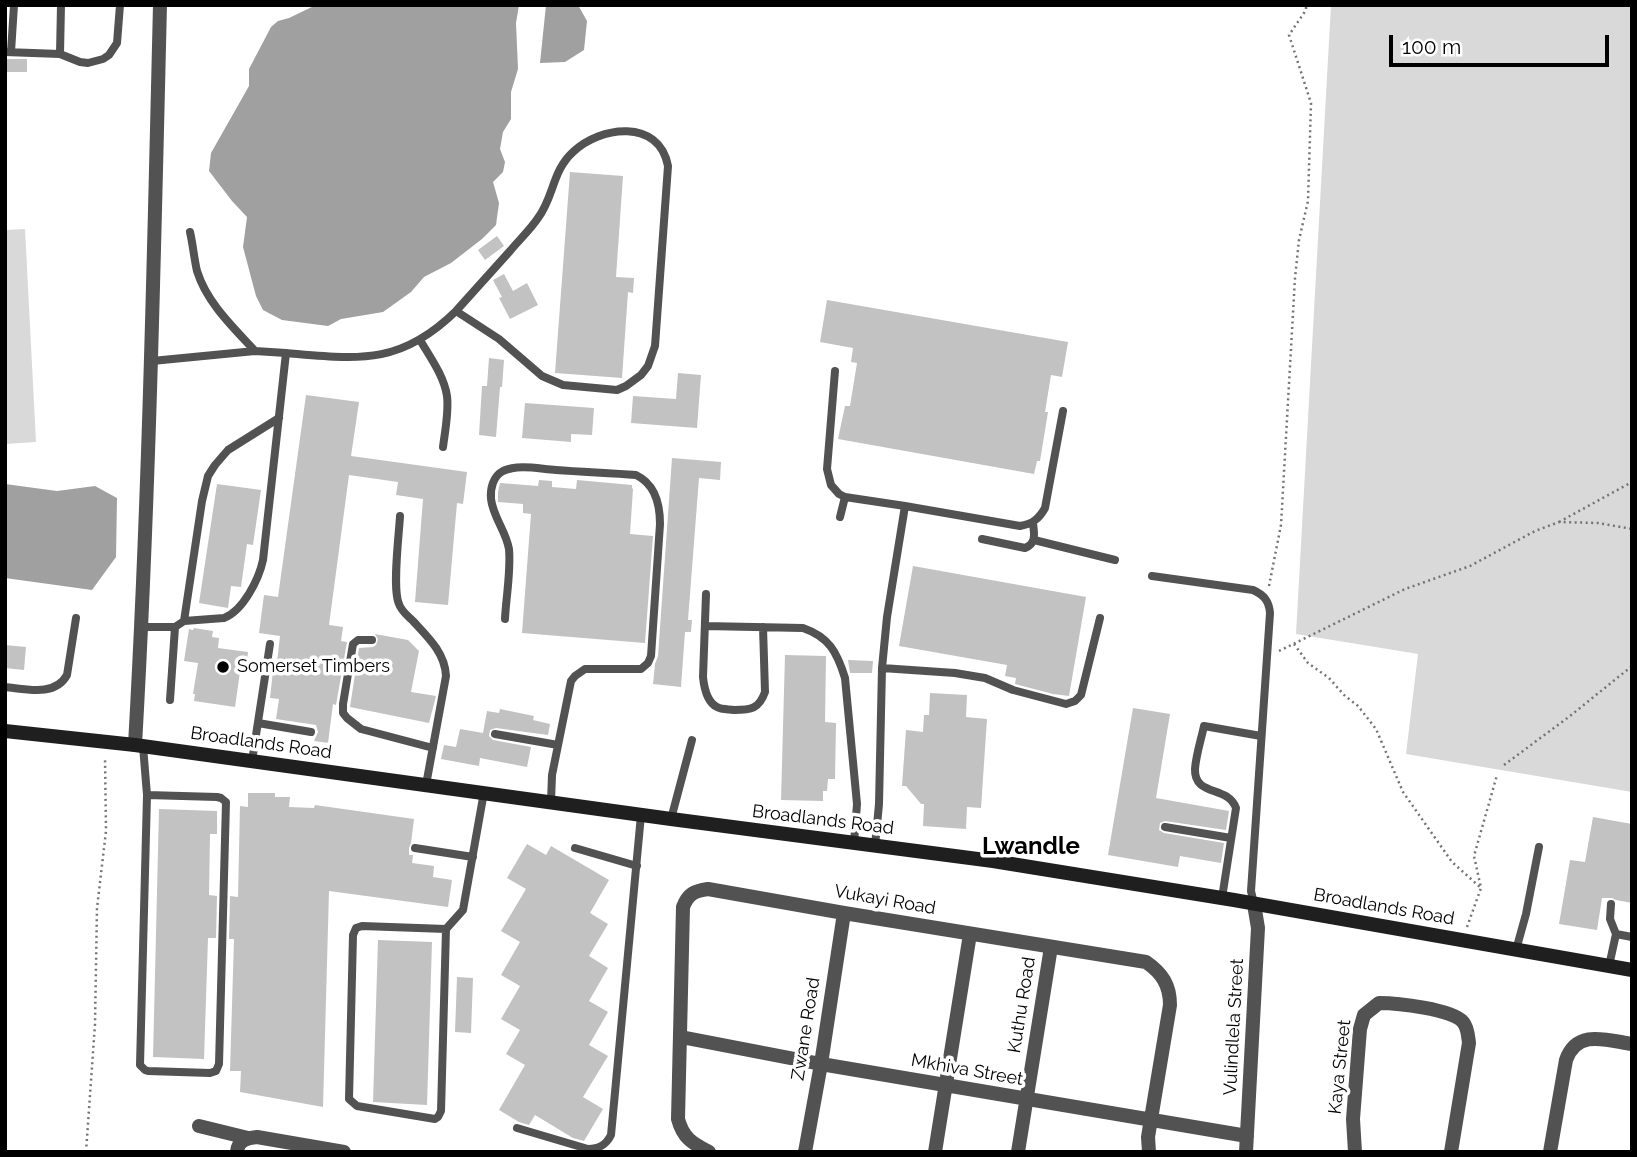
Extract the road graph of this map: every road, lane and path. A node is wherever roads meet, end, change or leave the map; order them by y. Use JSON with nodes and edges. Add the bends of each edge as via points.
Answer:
{"nodes":[{"id":1,"x":14,"y":5,"type":"edge"},
{"id":2,"x":61,"y":5,"type":"edge"},
{"id":3,"x":120,"y":5,"type":"edge"},
{"id":4,"x":160,"y":5,"type":"edge"},
{"id":5,"x":1306,"y":5,"type":"edge"},
{"id":6,"x":8,"y":52,"type":"edge"},
{"id":7,"x":60,"y":54,"type":"junction"},
{"id":8,"x":190,"y":232,"type":"dead end"},
{"id":9,"x":456,"y":311,"type":"junction"},
{"id":10,"x":420,"y":340,"type":"junction"},
{"id":11,"x":255,"y":351,"type":"junction"},
{"id":12,"x":286,"y":353,"type":"junction"},
{"id":13,"x":152,"y":361,"type":"junction"},
{"id":14,"x":835,"y":371,"type":"dead end"},
{"id":15,"x":1063,"y":411,"type":"dead end"},
{"id":16,"x":279,"y":418,"type":"junction"},
{"id":17,"x":443,"y":447,"type":"dead end"},
{"id":18,"x":1632,"y":482,"type":"edge"},
{"id":19,"x":845,"y":496,"type":"junction"},
{"id":20,"x":905,"y":506,"type":"junction"},
{"id":21,"x":400,"y":516,"type":"dead end"},
{"id":22,"x":840,"y":517,"type":"dead end"},
{"id":23,"x":1559,"y":522,"type":"junction"},
{"id":24,"x":1032,"y":523,"type":"junction"},
{"id":25,"x":1632,"y":528,"type":"edge"},
{"id":26,"x":982,"y":539,"type":"dead end"},
{"id":27,"x":1034,"y":540,"type":"junction"},
{"id":28,"x":1115,"y":560,"type":"dead end"},
{"id":29,"x":1152,"y":576,"type":"dead end"},
{"id":30,"x":706,"y":594,"type":"dead end"},
{"id":31,"x":1267,"y":599,"type":"junction"},
{"id":32,"x":76,"y":618,"type":"dead end"},
{"id":33,"x":1100,"y":618,"type":"dead end"},
{"id":34,"x":505,"y":619,"type":"dead end"},
{"id":35,"x":184,"y":621,"type":"junction"},
{"id":36,"x":705,"y":626,"type":"junction"},
{"id":37,"x":142,"y":627,"type":"junction"},
{"id":38,"x":763,"y":627,"type":"junction"},
{"id":39,"x":175,"y":628,"type":"junction"},
{"id":40,"x":372,"y":640,"type":"dead end"},
{"id":41,"x":1294,"y":643,"type":"junction"},
{"id":42,"x":271,"y":644,"type":"dead end"},
{"id":43,"x":1267,"y":657,"type":"junction"},
{"id":44,"x":1632,"y":666,"type":"edge"},
{"id":45,"x":882,"y":668,"type":"junction"},
{"id":46,"x":5,"y":687,"type":"edge"},
{"id":47,"x":170,"y":699,"type":"dead end"},
{"id":48,"x":258,"y":723,"type":"junction"},
{"id":49,"x":5,"y":731,"type":"edge"},
{"id":50,"x":311,"y":732,"type":"dead end"},
{"id":51,"x":495,"y":734,"type":"dead end"},
{"id":52,"x":1261,"y":736,"type":"junction"},
{"id":53,"x":692,"y":740,"type":"dead end"},
{"id":54,"x":105,"y":742,"type":"junction"},
{"id":55,"x":558,"y":745,"type":"junction"},
{"id":56,"x":139,"y":746,"type":"junction"},
{"id":57,"x":433,"y":748,"type":"junction"},
{"id":58,"x":252,"y":761,"type":"junction"},
{"id":59,"x":1504,"y":765,"type":"dead end"},
{"id":60,"x":1497,"y":775,"type":"dead end"},
{"id":61,"x":426,"y":785,"type":"junction"},
{"id":62,"x":484,"y":792,"type":"junction"},
{"id":63,"x":147,"y":794,"type":"junction"},
{"id":64,"x":551,"y":802,"type":"junction"},
{"id":65,"x":641,"y":815,"type":"junction"},
{"id":66,"x":671,"y":819,"type":"junction"},
{"id":67,"x":1165,"y":827,"type":"dead end"},
{"id":68,"x":1231,"y":838,"type":"junction"},
{"id":69,"x":854,"y":843,"type":"junction"},
{"id":70,"x":875,"y":846,"type":"junction"},
{"id":71,"x":1539,"y":847,"type":"dead end"},
{"id":72,"x":415,"y":848,"type":"dead end"},
{"id":73,"x":575,"y":848,"type":"dead end"},
{"id":74,"x":473,"y":857,"type":"junction"},
{"id":75,"x":636,"y":866,"type":"junction"},
{"id":76,"x":1480,"y":888,"type":"junction"},
{"id":77,"x":1222,"y":898,"type":"junction"},
{"id":78,"x":1254,"y":904,"type":"junction"},
{"id":79,"x":1611,"y":904,"type":"dead end"},
{"id":80,"x":844,"y":913,"type":"junction"},
{"id":81,"x":446,"y":929,"type":"junction"},
{"id":82,"x":971,"y":934,"type":"junction"},
{"id":83,"x":1615,"y":934,"type":"junction"},
{"id":84,"x":1632,"y":937,"type":"edge"},
{"id":85,"x":1462,"y":940,"type":"junction"},
{"id":86,"x":1051,"y":947,"type":"junction"},
{"id":87,"x":1516,"y":950,"type":"junction"},
{"id":88,"x":1609,"y":966,"type":"junction"},
{"id":89,"x":1632,"y":970,"type":"edge"},
{"id":90,"x":681,"y":1037,"type":"junction"},
{"id":91,"x":1632,"y":1044,"type":"edge"},
{"id":92,"x":821,"y":1064,"type":"junction"},
{"id":93,"x":947,"y":1086,"type":"junction"},
{"id":94,"x":1027,"y":1100,"type":"junction"},
{"id":95,"x":1151,"y":1120,"type":"junction"},
{"id":96,"x":199,"y":1126,"type":"dead end"},
{"id":97,"x":517,"y":1128,"type":"dead end"},
{"id":98,"x":1247,"y":1136,"type":"junction"},
{"id":99,"x":248,"y":1138,"type":"junction"},
{"id":100,"x":316,"y":1149,"type":"edge"},
{"id":101,"x":86,"y":1152,"type":"edge"},
{"id":102,"x":237,"y":1152,"type":"edge"},
{"id":103,"x":344,"y":1152,"type":"edge"},
{"id":104,"x":709,"y":1152,"type":"edge"},
{"id":105,"x":805,"y":1152,"type":"edge"},
{"id":106,"x":936,"y":1152,"type":"edge"},
{"id":107,"x":1018,"y":1152,"type":"edge"},
{"id":108,"x":1149,"y":1152,"type":"edge"},
{"id":109,"x":1246,"y":1152,"type":"edge"},
{"id":110,"x":1355,"y":1152,"type":"edge"},
{"id":111,"x":1451,"y":1152,"type":"edge"},
{"id":112,"x":1550,"y":1152,"type":"edge"}],
"edges":[{"from":1,"to":6,"type":"lane"},
{"from":2,"to":7,"type":"lane"},
{"from":3,"to":7,"type":"lane","via":[[119,36],[110,55],[88,63]]},
{"from":4,"to":13,"type":"street"},
{"from":5,"to":31,"type":"path","via":[[1289,35],[1311,103],[1308,201],[1295,278],[1281,526]]},
{"from":6,"to":7,"type":"lane"},
{"from":8,"to":11,"type":"lane","via":[[204,288]]},
{"from":9,"to":9,"type":"lane","via":[[538,219],[571,153],[592,138],[617,131],[643,134],[660,146],[668,166],[655,346],[648,366],[633,382],[617,390],[552,381]]},
{"from":9,"to":10,"type":"lane"},
{"from":10,"to":12,"type":"lane","via":[[361,358]]},
{"from":10,"to":17,"type":"lane","via":[[447,393]]},
{"from":11,"to":12,"type":"lane"},
{"from":11,"to":13,"type":"lane"},
{"from":12,"to":16,"type":"lane"},
{"from":13,"to":37,"type":"street"},
{"from":14,"to":19,"type":"lane","via":[[827,468],[831,485]]},
{"from":15,"to":24,"type":"lane","via":[[1045,508]]},
{"from":16,"to":35,"type":"lane","via":[[228,450],[208,476]]},
{"from":16,"to":35,"type":"lane","via":[[258,576],[229,616]]},
{"from":18,"to":23,"type":"path"},
{"from":19,"to":20,"type":"lane"},
{"from":19,"to":22,"type":"lane"},
{"from":20,"to":24,"type":"lane","via":[[1020,526]]},
{"from":20,"to":45,"type":"lane"},
{"from":21,"to":57,"type":"lane","via":[[398,603],[445,662]]},
{"from":23,"to":25,"type":"path"},
{"from":23,"to":41,"type":"path"},
{"from":24,"to":27,"type":"lane"},
{"from":26,"to":27,"type":"lane","via":[[1025,548]]},
{"from":27,"to":28,"type":"lane"},
{"from":29,"to":31,"type":"lane","via":[[1253,590]]},
{"from":30,"to":36,"type":"lane"},
{"from":31,"to":43,"type":"lane"},
{"from":32,"to":46,"type":"lane","via":[[65,681],[40,690]]},
{"from":33,"to":45,"type":"lane","via":[[1081,695],[1066,704],[985,678]]},
{"from":34,"to":55,"type":"lane","via":[[509,549],[491,498],[497,475],[528,467],[645,479],[660,510],[651,656],[641,668],[585,669],[575,676]]},
{"from":35,"to":39,"type":"lane"},
{"from":36,"to":38,"type":"lane"},
{"from":36,"to":38,"type":"lane","via":[[705,689],[719,709],[746,710],[759,705],[765,692]]},
{"from":37,"to":39,"type":"lane"},
{"from":37,"to":56,"type":"street"},
{"from":38,"to":69,"type":"lane","via":[[815,632],[840,661],[856,804]]},
{"from":39,"to":47,"type":"lane"},
{"from":40,"to":57,"type":"lane","via":[[353,644],[344,713],[361,729]]},
{"from":41,"to":43,"type":"path"},
{"from":41,"to":76,"type":"path","via":[[1308,663],[1358,706],[1376,729],[1403,792],[1452,862]]},
{"from":42,"to":48,"type":"lane"},
{"from":43,"to":52,"type":"lane"},
{"from":44,"to":59,"type":"path"},
{"from":45,"to":70,"type":"lane"},
{"from":48,"to":50,"type":"lane"},
{"from":48,"to":58,"type":"lane"},
{"from":49,"to":54,"type":"main road","name":"Broadlands Road"},
{"from":51,"to":55,"type":"lane"},
{"from":52,"to":68,"type":"lane","via":[[1204,726],[1197,779],[1234,803]]},
{"from":52,"to":78,"type":"lane","via":[[1251,891]]},
{"from":53,"to":66,"type":"lane"},
{"from":54,"to":56,"type":"main road","name":"Broadlands Road"},
{"from":54,"to":101,"type":"path","via":[[106,831],[97,908]]},
{"from":55,"to":64,"type":"lane"},
{"from":56,"to":58,"type":"main road","name":"Broadlands Road"},
{"from":56,"to":63,"type":"lane"},
{"from":57,"to":61,"type":"lane"},
{"from":58,"to":61,"type":"main road","name":"Broadlands Road"},
{"from":60,"to":76,"type":"path","via":[[1474,856]]},
{"from":61,"to":62,"type":"main road","name":"Broadlands Road"},
{"from":62,"to":64,"type":"main road","name":"Broadlands Road"},
{"from":62,"to":74,"type":"lane"},
{"from":63,"to":63,"type":"lane","via":[[218,797],[226,802],[219,1064],[210,1073],[148,1071],[140,1065]]},
{"from":64,"to":65,"type":"main road","name":"Broadlands Road"},
{"from":65,"to":66,"type":"main road","name":"Broadlands Road"},
{"from":65,"to":75,"type":"lane"},
{"from":66,"to":69,"type":"main road","name":"Broadlands Road"},
{"from":67,"to":68,"type":"lane"},
{"from":68,"to":77,"type":"lane"},
{"from":69,"to":70,"type":"main road","name":"Broadlands Road"},
{"from":70,"to":77,"type":"main road","name":"Broadlands Road"},
{"from":71,"to":87,"type":"lane"},
{"from":72,"to":74,"type":"lane"},
{"from":73,"to":75,"type":"lane"},
{"from":74,"to":81,"type":"lane","via":[[463,910]]},
{"from":75,"to":97,"type":"lane","via":[[611,1135],[605,1144],[588,1149]]},
{"from":76,"to":85,"type":"path"},
{"from":77,"to":78,"type":"main road","name":"Broadlands Road"},
{"from":78,"to":85,"type":"main road","name":"Broadlands Road"},
{"from":78,"to":98,"type":"street","name":"Vulindlela Street","via":[[1258,928]]},
{"from":79,"to":83,"type":"lane","via":[[1609,919]]},
{"from":80,"to":82,"type":"street","name":"Vukayi Road"},
{"from":80,"to":90,"type":"street","name":"Vukayi Road","via":[[708,889],[691,894],[683,907]]},
{"from":80,"to":92,"type":"street","name":"Zwane Road"},
{"from":81,"to":81,"type":"lane","via":[[440,1115],[432,1119],[354,1104],[348,1095],[354,931],[362,926]]},
{"from":82,"to":86,"type":"street","name":"Vukayi Road"},
{"from":82,"to":93,"type":"street"},
{"from":83,"to":84,"type":"lane"},
{"from":83,"to":88,"type":"lane"},
{"from":85,"to":87,"type":"main road","name":"Broadlands Road"},
{"from":86,"to":94,"type":"street","name":"Kuthu Road"},
{"from":86,"to":95,"type":"street","name":"Vukayi Road","via":[[1146,962],[1166,982],[1170,1005]]},
{"from":87,"to":88,"type":"main road","name":"Broadlands Road"},
{"from":88,"to":89,"type":"main road","name":"Broadlands Road"},
{"from":90,"to":92,"type":"street","name":"Mkhiva Street"},
{"from":90,"to":104,"type":"street","name":"Vukayi Road","via":[[678,1119],[687,1139]]},
{"from":91,"to":112,"type":"street","via":[[1591,1038],[1569,1052]]},
{"from":92,"to":93,"type":"street","name":"Mkhiva Street"},
{"from":92,"to":105,"type":"street","name":"Zwane Road"},
{"from":93,"to":94,"type":"street","name":"Mkhiva Street"},
{"from":93,"to":106,"type":"street"},
{"from":94,"to":95,"type":"street","name":"Mkhiva Street"},
{"from":94,"to":107,"type":"street","name":"Kuthu Road"},
{"from":95,"to":98,"type":"street","name":"Mkhiva Street"},
{"from":95,"to":108,"type":"street","name":"Vukayi Road"},
{"from":96,"to":99,"type":"street"},
{"from":98,"to":109,"type":"street","name":"Vulindlela Street"},
{"from":99,"to":100,"type":"street"},
{"from":99,"to":102,"type":"street"},
{"from":100,"to":103,"type":"street"},
{"from":110,"to":111,"type":"street","name":"Kaya Street","via":[[1360,1029],[1364,1015],[1379,1003],[1393,1003],[1447,1012],[1466,1027],[1469,1043]]}]}
